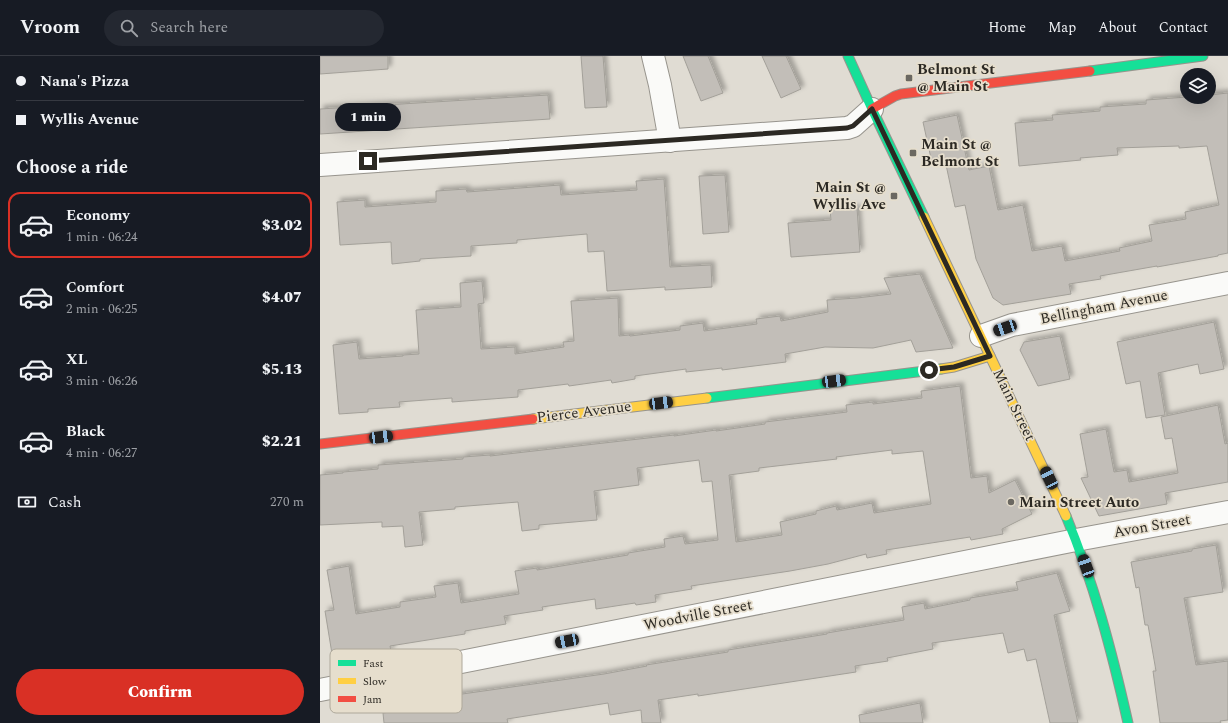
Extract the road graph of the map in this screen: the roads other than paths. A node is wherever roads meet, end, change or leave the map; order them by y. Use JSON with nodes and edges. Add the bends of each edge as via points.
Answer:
{"nodes":[{"id":1,"x":653,"y":56,"type":"edge"},
{"id":2,"x":848,"y":56,"type":"edge"},
{"id":3,"x":1203,"y":56,"type":"edge"},
{"id":4,"x":872,"y":109,"type":"junction"},
{"id":5,"x":670,"y":141,"type":"junction"},
{"id":6,"x":320,"y":165,"type":"edge"},
{"id":7,"x":1228,"y":283,"type":"edge"},
{"id":8,"x":981,"y":336,"type":"junction"},
{"id":9,"x":990,"y":356,"type":"junction"},
{"id":10,"x":320,"y":444,"type":"edge"},
{"id":11,"x":1228,"y":512,"type":"edge"},
{"id":12,"x":1076,"y":540,"type":"junction"},
{"id":13,"x":462,"y":662,"type":"edge"},
{"id":14,"x":330,"y":688,"type":"edge"},
{"id":15,"x":320,"y":690,"type":"edge"},
{"id":16,"x":1128,"y":723,"type":"edge"}],
"edges":[{"from":1,"to":5,"type":"street"},
{"from":2,"to":4,"type":"street","name":"Main Street"},
{"from":3,"to":4,"type":"street","via":[[901,94]]},
{"from":4,"to":5,"type":"street","via":[[853,126],[847,128]]},
{"from":4,"to":8,"type":"street","name":"Main Street"},
{"from":5,"to":6,"type":"street"},
{"from":7,"to":8,"type":"street","name":"Bellingham Avenue","via":[[1012,325]]},
{"from":8,"to":9,"type":"street","name":"Main Street"},
{"from":9,"to":10,"type":"street","name":"Pierce Avenue","via":[[954,367]]},
{"from":9,"to":12,"type":"street","name":"Main Street","via":[[1062,505]]},
{"from":11,"to":12,"type":"street","name":"Avon Street"},
{"from":12,"to":13,"type":"street","name":"Woodville Street"},
{"from":12,"to":16,"type":"street","name":"Main Street","via":[[1103,620]]},
{"from":14,"to":15,"type":"street","name":"Woodville Street"}]}
